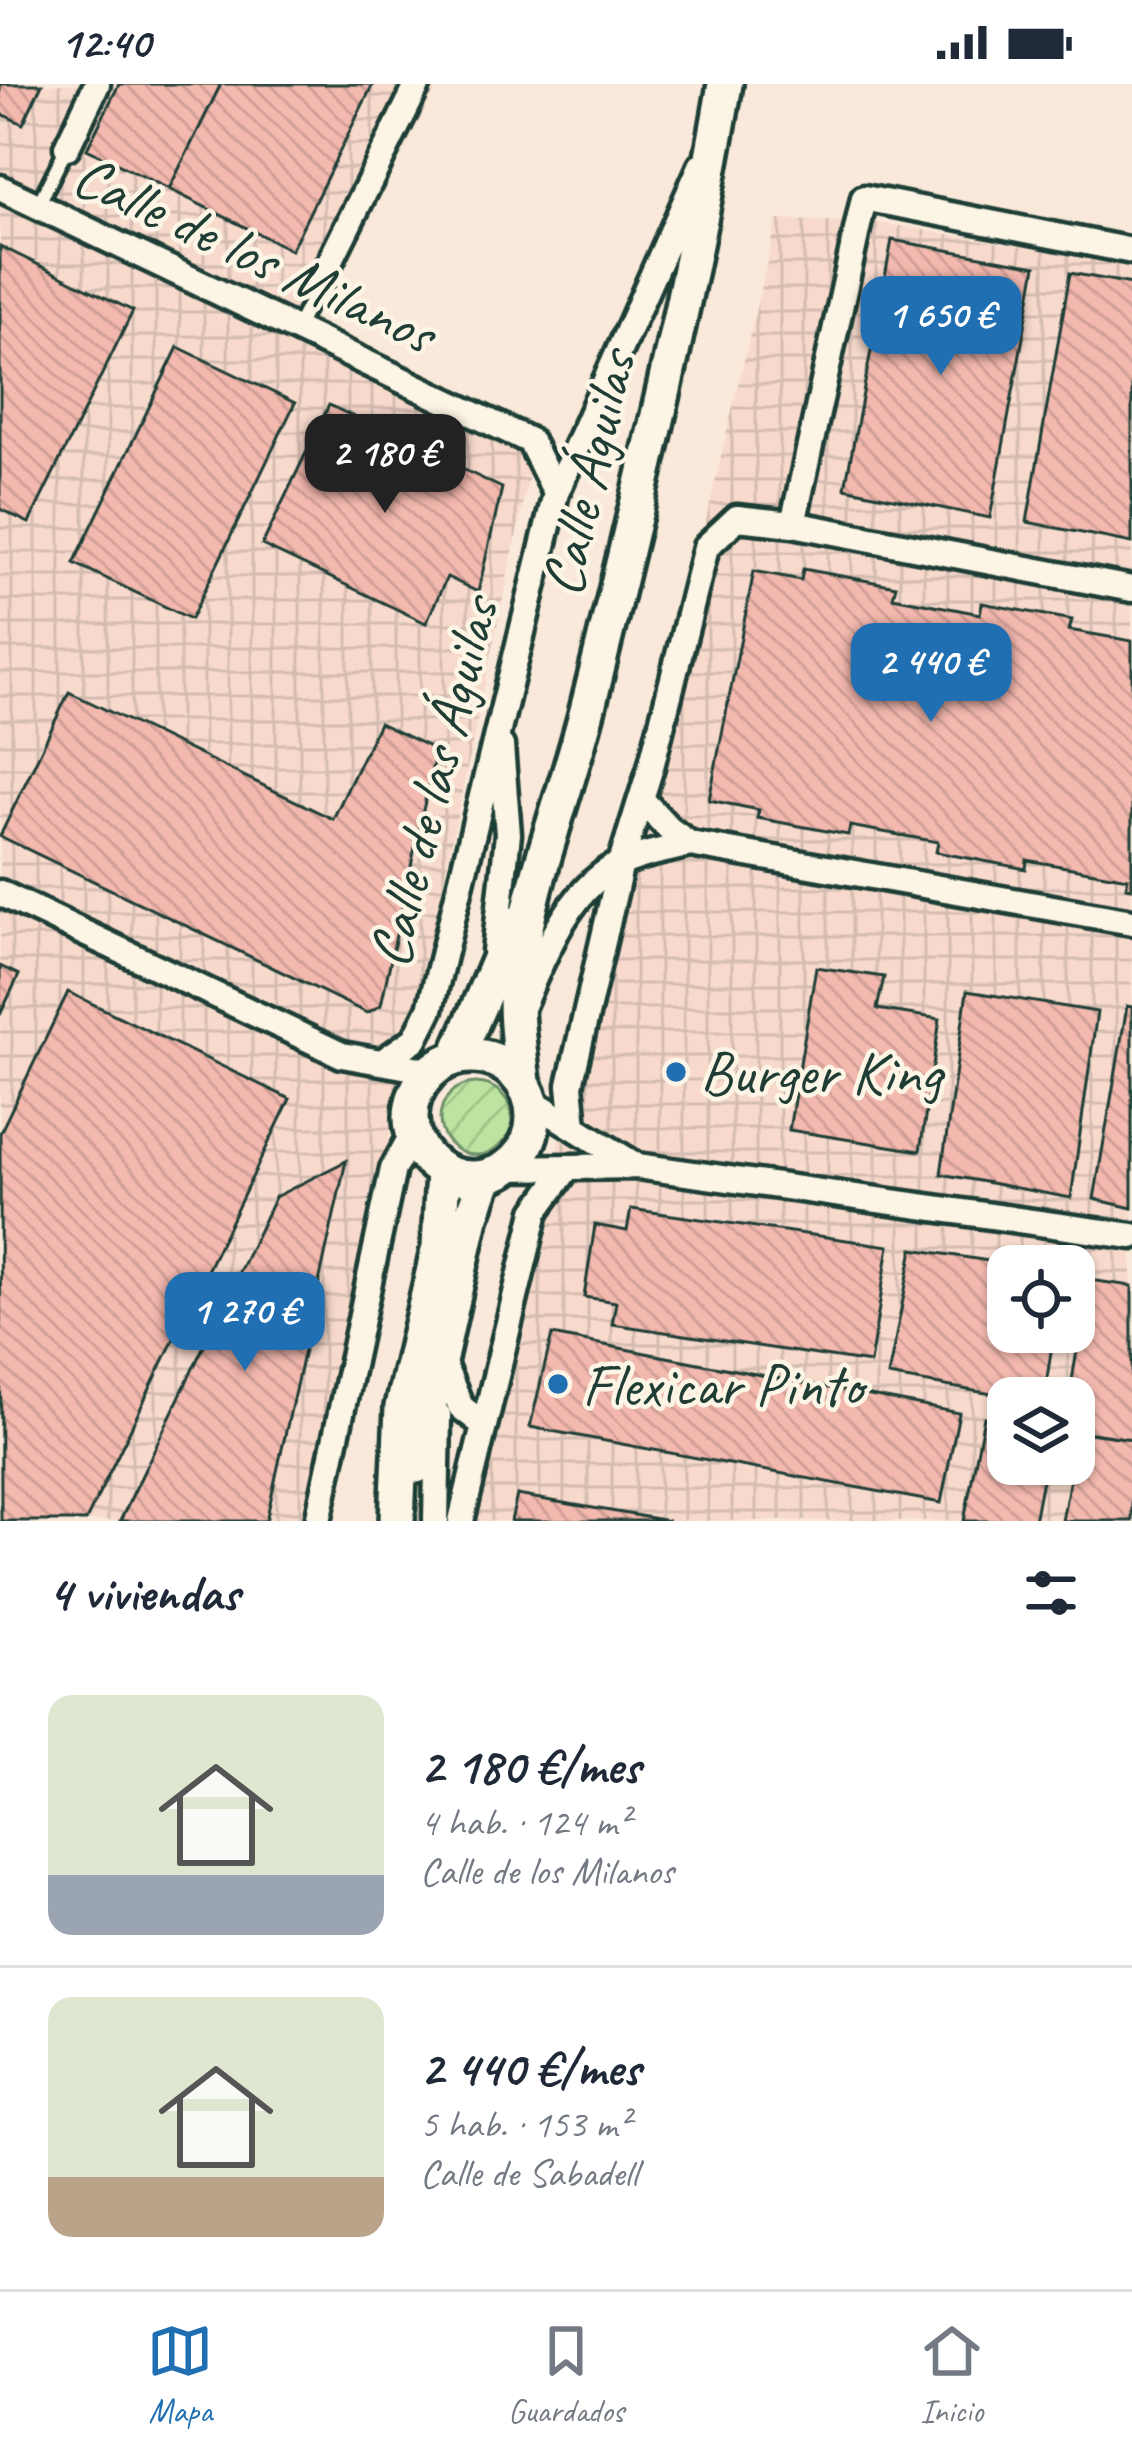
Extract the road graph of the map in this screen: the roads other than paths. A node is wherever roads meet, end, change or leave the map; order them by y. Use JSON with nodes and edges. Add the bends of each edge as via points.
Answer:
{"nodes":[{"id":1,"x":97,"y":84,"type":"edge"},
{"id":2,"x":418,"y":84,"type":"edge"},
{"id":3,"x":720,"y":108,"type":"edge"},
{"id":4,"x":67,"y":147,"type":"joint"},
{"id":5,"x":0,"y":188,"type":"edge"},
{"id":6,"x":37,"y":206,"type":"junction"},
{"id":7,"x":1132,"y":251,"type":"edge"},
{"id":8,"x":316,"y":290,"type":"joint"},
{"id":9,"x":296,"y":329,"type":"junction"},
{"id":10,"x":556,"y":493,"type":"junction"},
{"id":11,"x":794,"y":524,"type":"junction"},
{"id":12,"x":1132,"y":590,"type":"edge"},
{"id":13,"x":499,"y":720,"type":"junction"},
{"id":14,"x":641,"y":799,"type":"junction"},
{"id":15,"x":690,"y":844,"type":"junction"},
{"id":16,"x":543,"y":862,"type":"junction"},
{"id":17,"x":621,"y":863,"type":"junction"},
{"id":18,"x":0,"y":893,"type":"edge"},
{"id":19,"x":1132,"y":922,"type":"edge"},
{"id":20,"x":493,"y":971,"type":"junction"},
{"id":21,"x":515,"y":1019,"type":"junction"},
{"id":22,"x":382,"y":1062,"type":"junction"},
{"id":23,"x":444,"y":1064,"type":"junction"},
{"id":24,"x":527,"y":1092,"type":"junction"},
{"id":25,"x":574,"y":1126,"type":"junction"},
{"id":26,"x":413,"y":1132,"type":"junction"},
{"id":27,"x":637,"y":1166,"type":"junction"},
{"id":28,"x":568,"y":1167,"type":"junction"},
{"id":29,"x":443,"y":1171,"type":"junction"},
{"id":30,"x":496,"y":1172,"type":"junction"},
{"id":31,"x":1132,"y":1236,"type":"edge"},
{"id":32,"x":439,"y":1354,"type":"junction"},
{"id":33,"x":484,"y":1426,"type":"junction"},
{"id":34,"x":318,"y":1521,"type":"edge"},
{"id":35,"x":401,"y":1521,"type":"edge"},
{"id":36,"x":436,"y":1521,"type":"edge"},
{"id":37,"x":461,"y":1521,"type":"edge"}],
"edges":[{"from":1,"to":4,"type":"street"},
{"from":2,"to":8,"type":"street"},
{"from":3,"to":10,"type":"street","name":"Calle de las Águilas"},
{"from":3,"to":16,"type":"main road","name":"Calle Águilas","via":[[646,470]]},
{"from":4,"to":6,"type":"lane"},
{"from":5,"to":6,"type":"street","name":"Calle de los Milanos"},
{"from":6,"to":9,"type":"street","name":"Calle de los Milanos"},
{"from":7,"to":11,"type":"street","via":[[864,198]]},
{"from":8,"to":9,"type":"lane"},
{"from":9,"to":10,"type":"street","name":"Calle de los Milanos","via":[[530,441]]},
{"from":10,"to":13,"type":"street","name":"Calle de las Águilas"},
{"from":11,"to":12,"type":"street"},
{"from":11,"to":14,"type":"street","via":[[737,518],[706,548]]},
{"from":13,"to":20,"type":"street","via":[[508,834]]},
{"from":13,"to":22,"type":"street","name":"Calle de las Águilas","via":[[430,1009],[415,1040]]},
{"from":14,"to":15,"type":"street"},
{"from":14,"to":17,"type":"street"},
{"from":15,"to":17,"type":"street"},
{"from":15,"to":19,"type":"street"},
{"from":16,"to":20,"type":"main road"},
{"from":16,"to":21,"type":"main road"},
{"from":17,"to":21,"type":"street","via":[[582,894]]},
{"from":17,"to":25,"type":"street","via":[[569,1085]]},
{"from":18,"to":22,"type":"street","via":[[342,1055]]},
{"from":20,"to":23,"type":"main road","via":[[473,1028]]},
{"from":21,"to":24,"type":"main road"},
{"from":22,"to":23,"type":"street"},
{"from":23,"to":24,"type":"main road","via":[[484,1056],[505,1065]]},
{"from":23,"to":26,"type":"main road","via":[[418,1089]]},
{"from":24,"to":25,"type":"street"},
{"from":24,"to":30,"type":"main road","via":[[533,1124],[524,1150]]},
{"from":25,"to":27,"type":"street"},
{"from":26,"to":29,"type":"main road"},
{"from":26,"to":34,"type":"street","via":[[393,1169]]},
{"from":27,"to":28,"type":"street"},
{"from":27,"to":31,"type":"street"},
{"from":28,"to":30,"type":"street"},
{"from":28,"to":33,"type":"street","via":[[536,1211]]},
{"from":29,"to":30,"type":"main road","via":[[466,1178]]},
{"from":29,"to":35,"type":"main road","via":[[439,1247],[401,1407]]},
{"from":30,"to":32,"type":"main road","via":[[471,1218]]},
{"from":32,"to":33,"type":"street","via":[[461,1407]]},
{"from":32,"to":35,"type":"main road"},
{"from":32,"to":36,"type":"street"},
{"from":33,"to":37,"type":"street"}]}
